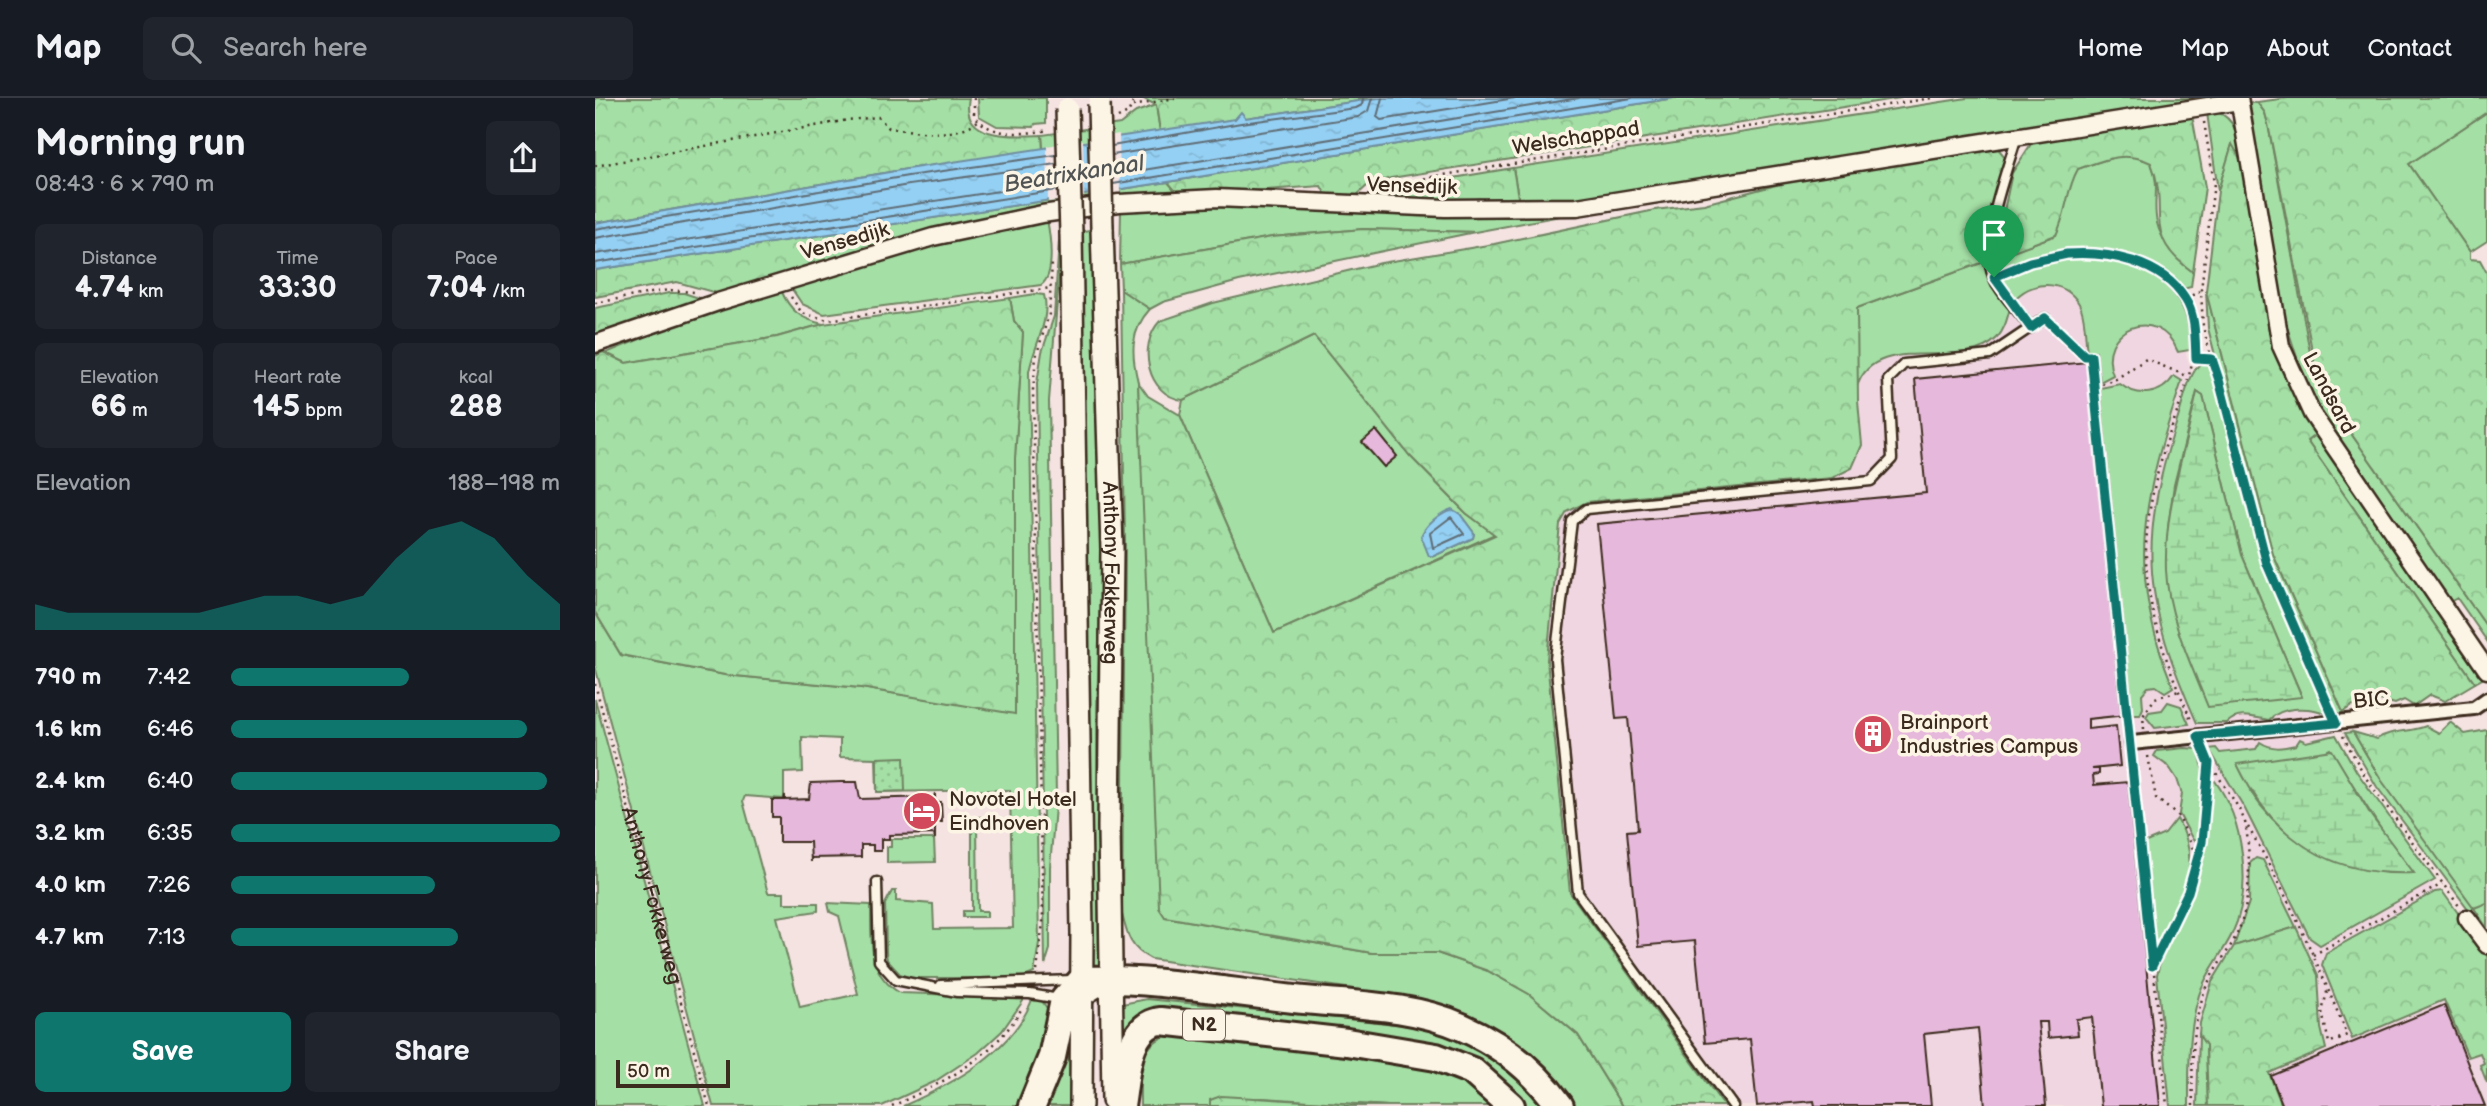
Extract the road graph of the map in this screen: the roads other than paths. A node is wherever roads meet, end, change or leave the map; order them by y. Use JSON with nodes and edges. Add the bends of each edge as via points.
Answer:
{"nodes":[{"id":1,"x":2239,"y":100,"type":"edge"},
{"id":2,"x":1098,"y":101,"type":"edge"},
{"id":3,"x":1067,"y":104,"type":"edge"},
{"id":4,"x":2016,"y":139,"type":"junction"},
{"id":5,"x":2045,"y":318,"type":"road end"},
{"id":6,"x":2031,"y":328,"type":"junction"},
{"id":7,"x":595,"y":344,"type":"edge"},
{"id":8,"x":2486,"y":667,"type":"edge"},
{"id":9,"x":2487,"y":699,"type":"edge"},
{"id":10,"x":2132,"y":743,"type":"road end"},
{"id":11,"x":877,"y":882,"type":"dead end"},
{"id":12,"x":2467,"y":918,"type":"road end"},
{"id":13,"x":2487,"y":945,"type":"edge"},
{"id":14,"x":1111,"y":979,"type":"junction"},
{"id":15,"x":935,"y":986,"type":"junction"},
{"id":16,"x":1076,"y":994,"type":"junction"},
{"id":17,"x":1032,"y":1106,"type":"edge"},
{"id":18,"x":1081,"y":1106,"type":"edge"},
{"id":19,"x":1113,"y":1106,"type":"edge"},
{"id":20,"x":1121,"y":1106,"type":"edge"},
{"id":21,"x":1511,"y":1106,"type":"edge"},
{"id":22,"x":1560,"y":1106,"type":"edge"},
{"id":23,"x":1733,"y":1106,"type":"edge"}],
"edges":[{"from":1,"to":4,"type":"street","name":"Vensedijk"},
{"from":1,"to":8,"type":"street","name":"Landsard","via":[[2281,346],[2296,382],[2312,414]]},
{"from":2,"to":14,"type":"main road","name":"Anthony Fokkerweg","bridge":true,"via":[[1112,549]]},
{"from":3,"to":16,"type":"main road","name":"Anthony Fokkerweg","bridge":true},
{"from":4,"to":6,"type":"lane","via":[[1991,236],[1989,262],[1994,277]]},
{"from":4,"to":7,"type":"street","name":"Vensedijk","via":[[1577,207],[1510,210],[1217,198],[1119,203],[1042,214],[933,237]]},
{"from":5,"to":6,"type":"lane"},
{"from":6,"to":23,"type":"lane","via":[[1990,355],[1904,364],[1888,380],[1892,460],[1871,481],[1586,509],[1572,521],[1555,659],[1578,893]]},
{"from":9,"to":10,"type":"street","name":"BIC","via":[[2474,708]]},
{"from":11,"to":15,"type":"lane","via":[[880,961],[896,980]]},
{"from":12,"to":13,"type":"street"},
{"from":14,"to":16,"type":"highway"},
{"from":14,"to":19,"type":"main road","name":"Anthony Fokkerweg"},
{"from":14,"to":22,"type":"highway","number":"N2","via":[[1176,983],[1438,1018],[1471,1031],[1512,1056]]},
{"from":15,"to":16,"type":"lane","via":[[957,992]]},
{"from":15,"to":16,"type":"lane","via":[[1035,981]]},
{"from":16,"to":17,"type":"highway"},
{"from":16,"to":18,"type":"main road","name":"Anthony Fokkerweg"},
{"from":20,"to":21,"type":"highway","number":"N2","via":[[1136,1037],[1147,1025],[1161,1021],[1436,1057],[1472,1071]]}]}
